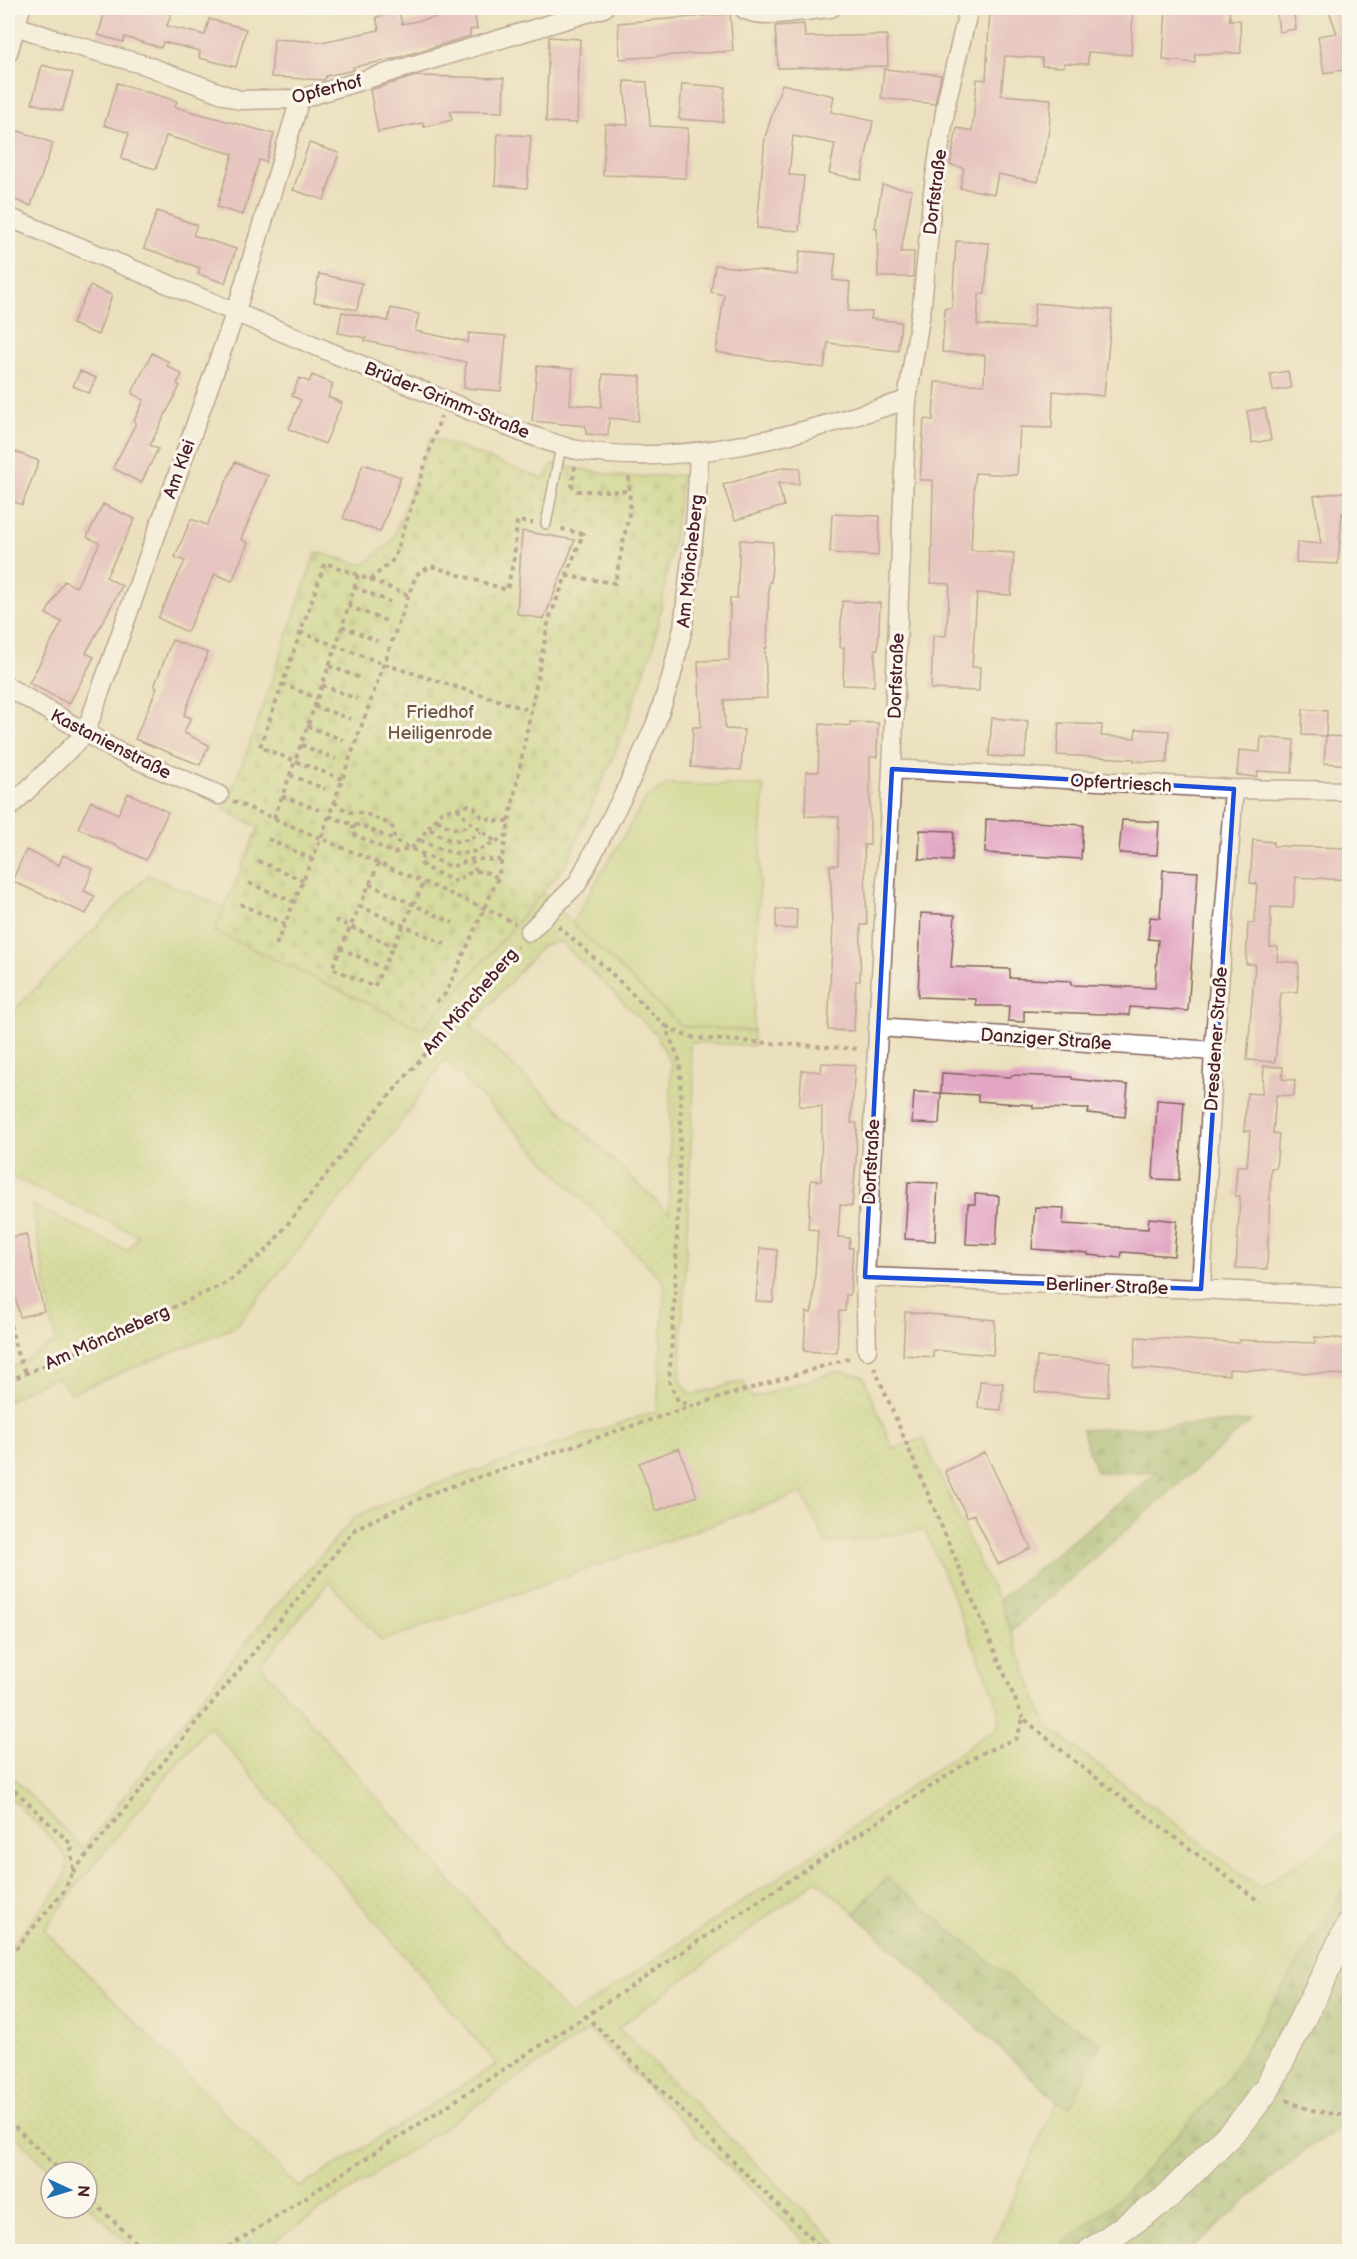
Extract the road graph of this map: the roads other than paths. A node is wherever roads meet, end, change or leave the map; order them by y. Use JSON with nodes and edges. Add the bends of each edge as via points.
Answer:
{"nodes":[{"id":1,"x":21,"y":8,"type":"edge"},
{"id":2,"x":604,"y":8,"type":"edge"},
{"id":3,"x":742,"y":8,"type":"edge"},
{"id":4,"x":831,"y":8,"type":"edge"},
{"id":5,"x":969,"y":8,"type":"edge"},
{"id":6,"x":16,"y":26,"type":"junction"},
{"id":7,"x":8,"y":53,"type":"edge"},
{"id":8,"x":300,"y":99,"type":"junction"},
{"id":9,"x":8,"y":217,"type":"edge"},
{"id":10,"x":236,"y":311,"type":"junction"},
{"id":11,"x":907,"y":400,"type":"junction"},
{"id":12,"x":569,"y":448,"type":"junction"},
{"id":13,"x":699,"y":453,"type":"junction"},
{"id":14,"x":546,"y":524,"type":"road end"},
{"id":15,"x":8,"y":687,"type":"edge"},
{"id":16,"x":85,"y":734,"type":"junction"},
{"id":17,"x":892,"y":769,"type":"junction"},
{"id":18,"x":1234,"y":789,"type":"junction"},
{"id":19,"x":1350,"y":791,"type":"edge"},
{"id":20,"x":219,"y":795,"type":"road end"},
{"id":21,"x":8,"y":809,"type":"edge"},
{"id":22,"x":529,"y":932,"type":"road end"},
{"id":23,"x":878,"y":1027,"type":"junction"},
{"id":24,"x":1214,"y":1051,"type":"junction"},
{"id":25,"x":865,"y":1277,"type":"junction"},
{"id":26,"x":1201,"y":1289,"type":"junction"},
{"id":27,"x":1350,"y":1298,"type":"edge"},
{"id":28,"x":867,"y":1350,"type":"road end"},
{"id":29,"x":1350,"y":1924,"type":"edge"},
{"id":30,"x":1090,"y":2252,"type":"edge"}],
"edges":[{"from":1,"to":6,"type":"street"},
{"from":2,"to":8,"type":"street","name":"Opferhof"},
{"from":3,"to":4,"type":"street","via":[[762,14]]},
{"from":5,"to":11,"type":"street","name":"Dorfstraße","via":[[947,99]]},
{"from":6,"to":7,"type":"street"},
{"from":6,"to":8,"type":"street","name":"Opferhof","via":[[145,65],[239,100]]},
{"from":8,"to":10,"type":"street","name":"Am Klei"},
{"from":9,"to":10,"type":"street","name":"Brüder-Grimm-Straße"},
{"from":10,"to":12,"type":"street","name":"Brüder-Grimm-Straße","via":[[446,401]]},
{"from":10,"to":16,"type":"street","name":"Am Klei"},
{"from":11,"to":13,"type":"street","name":"Brüder-Grimm-Straße","via":[[800,433]]},
{"from":11,"to":17,"type":"street","name":"Dorfstraße"},
{"from":12,"to":13,"type":"street","name":"Brüder-Grimm-Straße","via":[[628,456]]},
{"from":12,"to":14,"type":"lane"},
{"from":13,"to":22,"type":"street","name":"Am Möncheberg","via":[[683,628],[656,723],[626,792],[577,884]]},
{"from":15,"to":16,"type":"street","name":"Kastanienstraße"},
{"from":16,"to":20,"type":"street","name":"Kastanienstraße"},
{"from":16,"to":21,"type":"street","name":"Am Klei"},
{"from":17,"to":18,"type":"street","name":"Opfertriesch"},
{"from":17,"to":23,"type":"street","name":"Dorfstraße"},
{"from":18,"to":19,"type":"street","name":"Opfertriesch"},
{"from":18,"to":24,"type":"street","name":"Dresdener Straße"},
{"from":23,"to":24,"type":"street","name":"Danziger Straße"},
{"from":23,"to":25,"type":"street","name":"Dorfstraße"},
{"from":24,"to":26,"type":"street","name":"Dresdener Straße"},
{"from":25,"to":26,"type":"street","name":"Berliner Straße"},
{"from":25,"to":28,"type":"street","name":"Dorfstraße"},
{"from":26,"to":27,"type":"street","name":"Berliner Straße"},
{"from":29,"to":30,"type":"main road","via":[[1267,2089],[1241,2123],[1165,2199]]}]}
